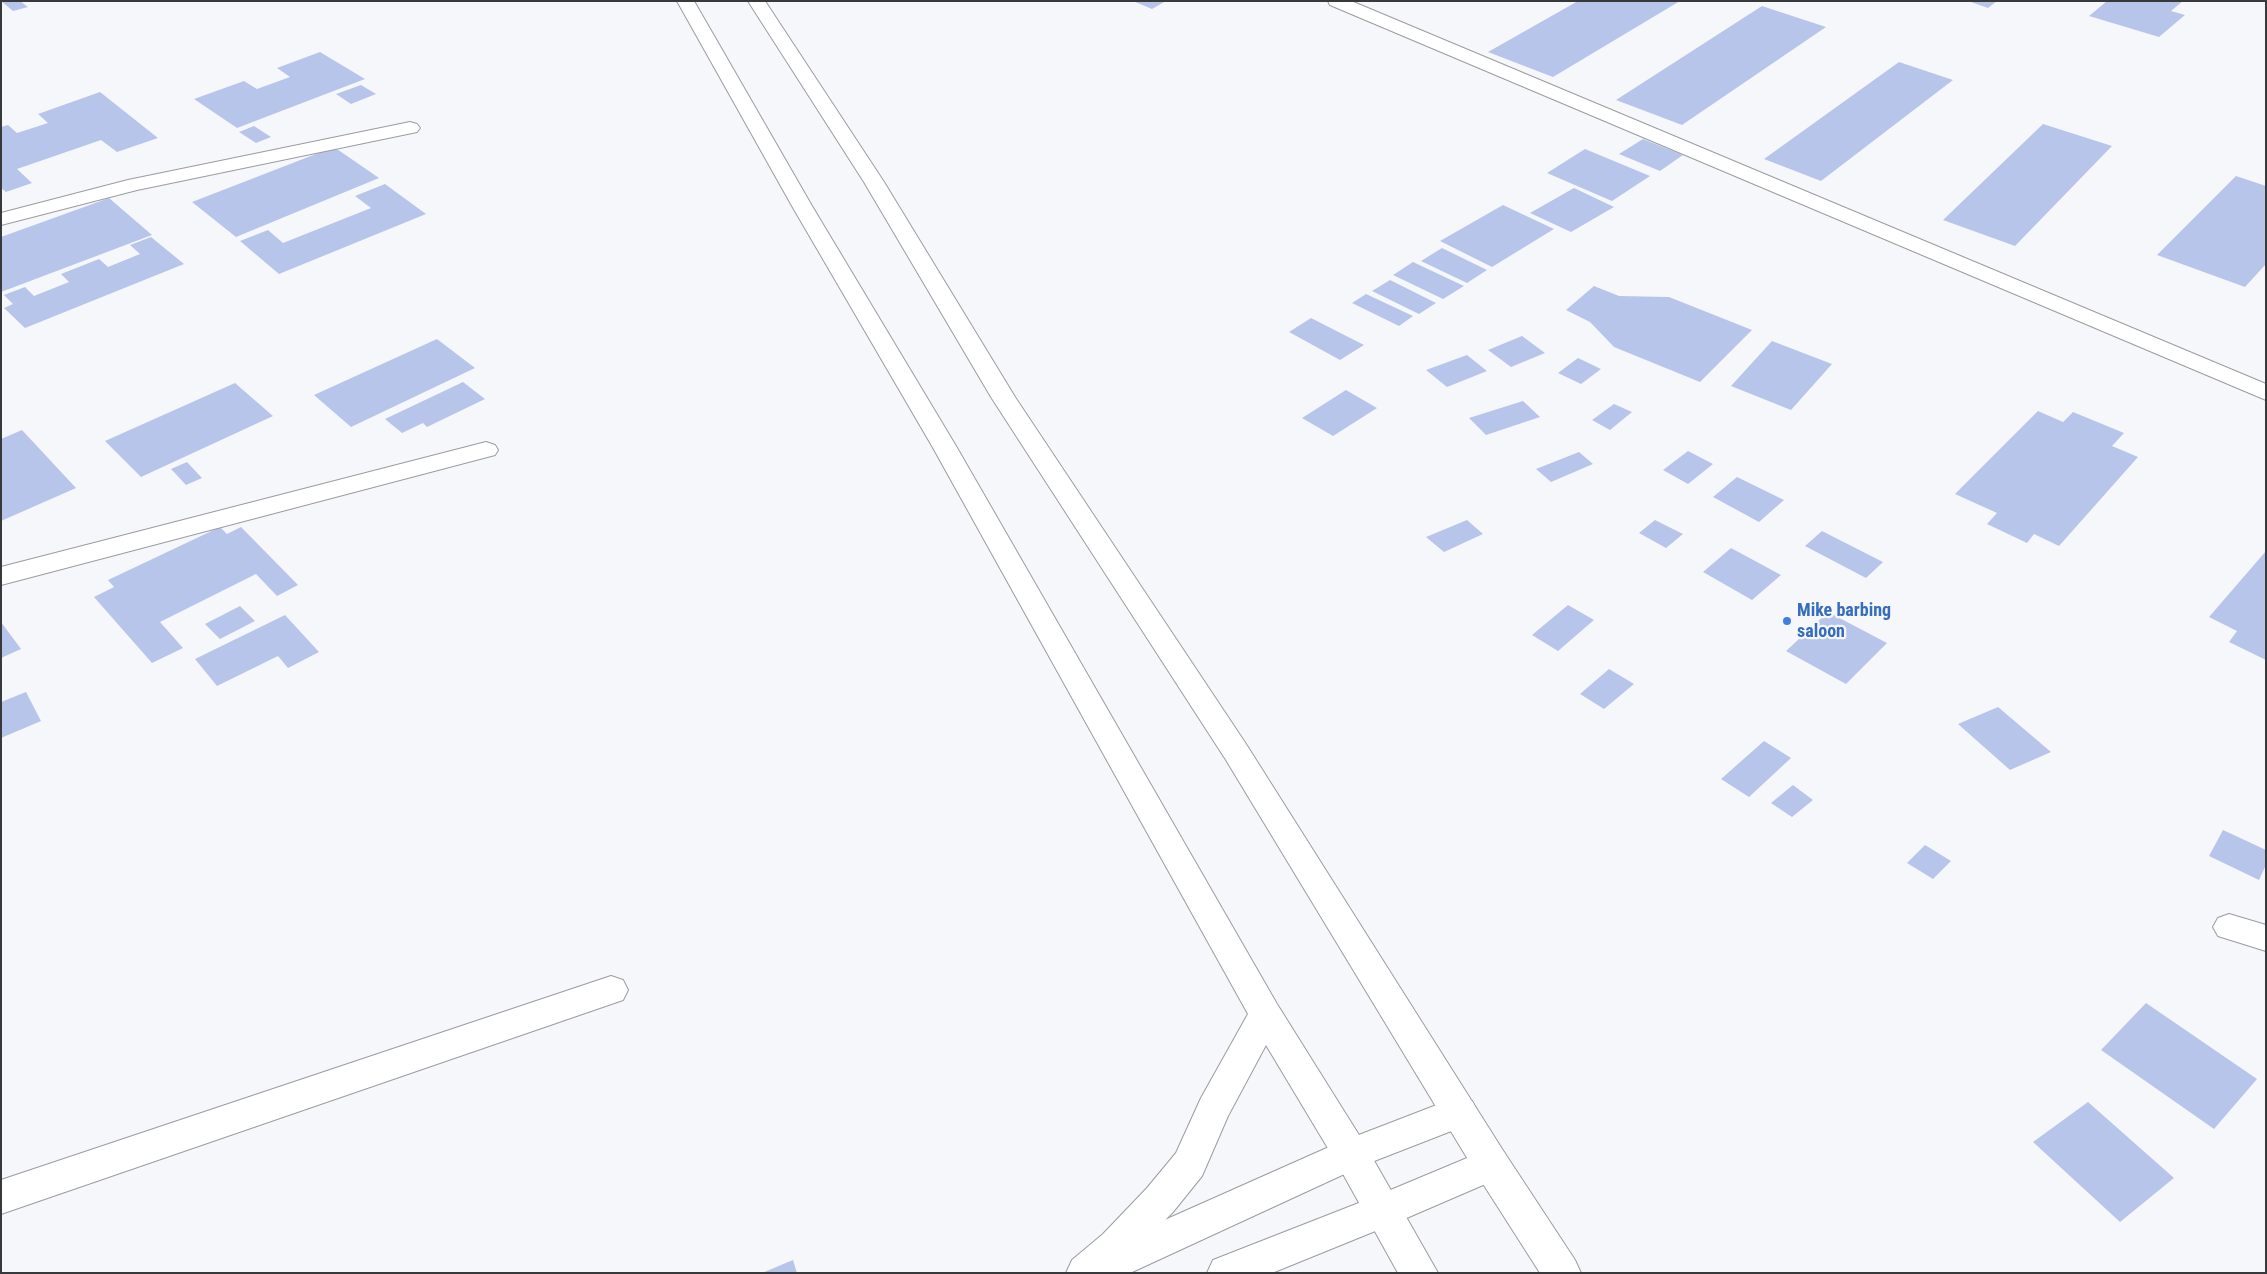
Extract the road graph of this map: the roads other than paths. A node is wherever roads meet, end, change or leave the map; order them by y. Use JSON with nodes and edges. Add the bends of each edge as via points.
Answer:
{"nodes":[{"id":1,"x":685,"y":1,"type":"edge"},
{"id":2,"x":756,"y":1,"type":"edge"},
{"id":3,"x":1336,"y":1,"type":"edge"},
{"id":4,"x":410,"y":128,"type":"dead end"},
{"id":5,"x":1,"y":219,"type":"edge"},
{"id":6,"x":2266,"y":393,"type":"edge"},
{"id":7,"x":486,"y":450,"type":"dead end"},
{"id":8,"x":1,"y":576,"type":"edge"},
{"id":9,"x":2229,"y":927,"type":"dead end"},
{"id":10,"x":2266,"y":938,"type":"edge"},
{"id":11,"x":611,"y":990,"type":"dead end"},
{"id":12,"x":1265,"y":1014,"type":"junction"},
{"id":13,"x":1460,"y":1112,"type":"junction"},
{"id":14,"x":1351,"y":1154,"type":"junction"},
{"id":15,"x":1491,"y":1164,"type":"junction"},
{"id":16,"x":1,"y":1197,"type":"edge"},
{"id":17,"x":1382,"y":1211,"type":"junction"},
{"id":18,"x":1085,"y":1273,"type":"edge"},
{"id":19,"x":1089,"y":1273,"type":"edge"},
{"id":20,"x":1226,"y":1273,"type":"edge"},
{"id":21,"x":1419,"y":1273,"type":"edge"},
{"id":22,"x":1562,"y":1273,"type":"edge"}],
"edges":[{"from":1,"to":12,"type":"main road","via":[[944,446]]},
{"from":2,"to":13,"type":"main road","via":[[874,182],[1003,397],[1236,752]]},
{"from":3,"to":6,"type":"main road"},
{"from":4,"to":5,"type":"main road","via":[[135,184]]},
{"from":7,"to":8,"type":"main road"},
{"from":9,"to":10,"type":"main road"},
{"from":11,"to":16,"type":"main road"},
{"from":12,"to":14,"type":"main road"},
{"from":12,"to":18,"type":"main road","via":[[1213,1110],[1189,1164],[1154,1207]]},
{"from":13,"to":14,"type":"main road"},
{"from":13,"to":15,"type":"main road"},
{"from":14,"to":17,"type":"main road"},
{"from":14,"to":19,"type":"main road"},
{"from":15,"to":17,"type":"main road"},
{"from":15,"to":22,"type":"main road"},
{"from":17,"to":20,"type":"main road"},
{"from":17,"to":21,"type":"main road"}]}
